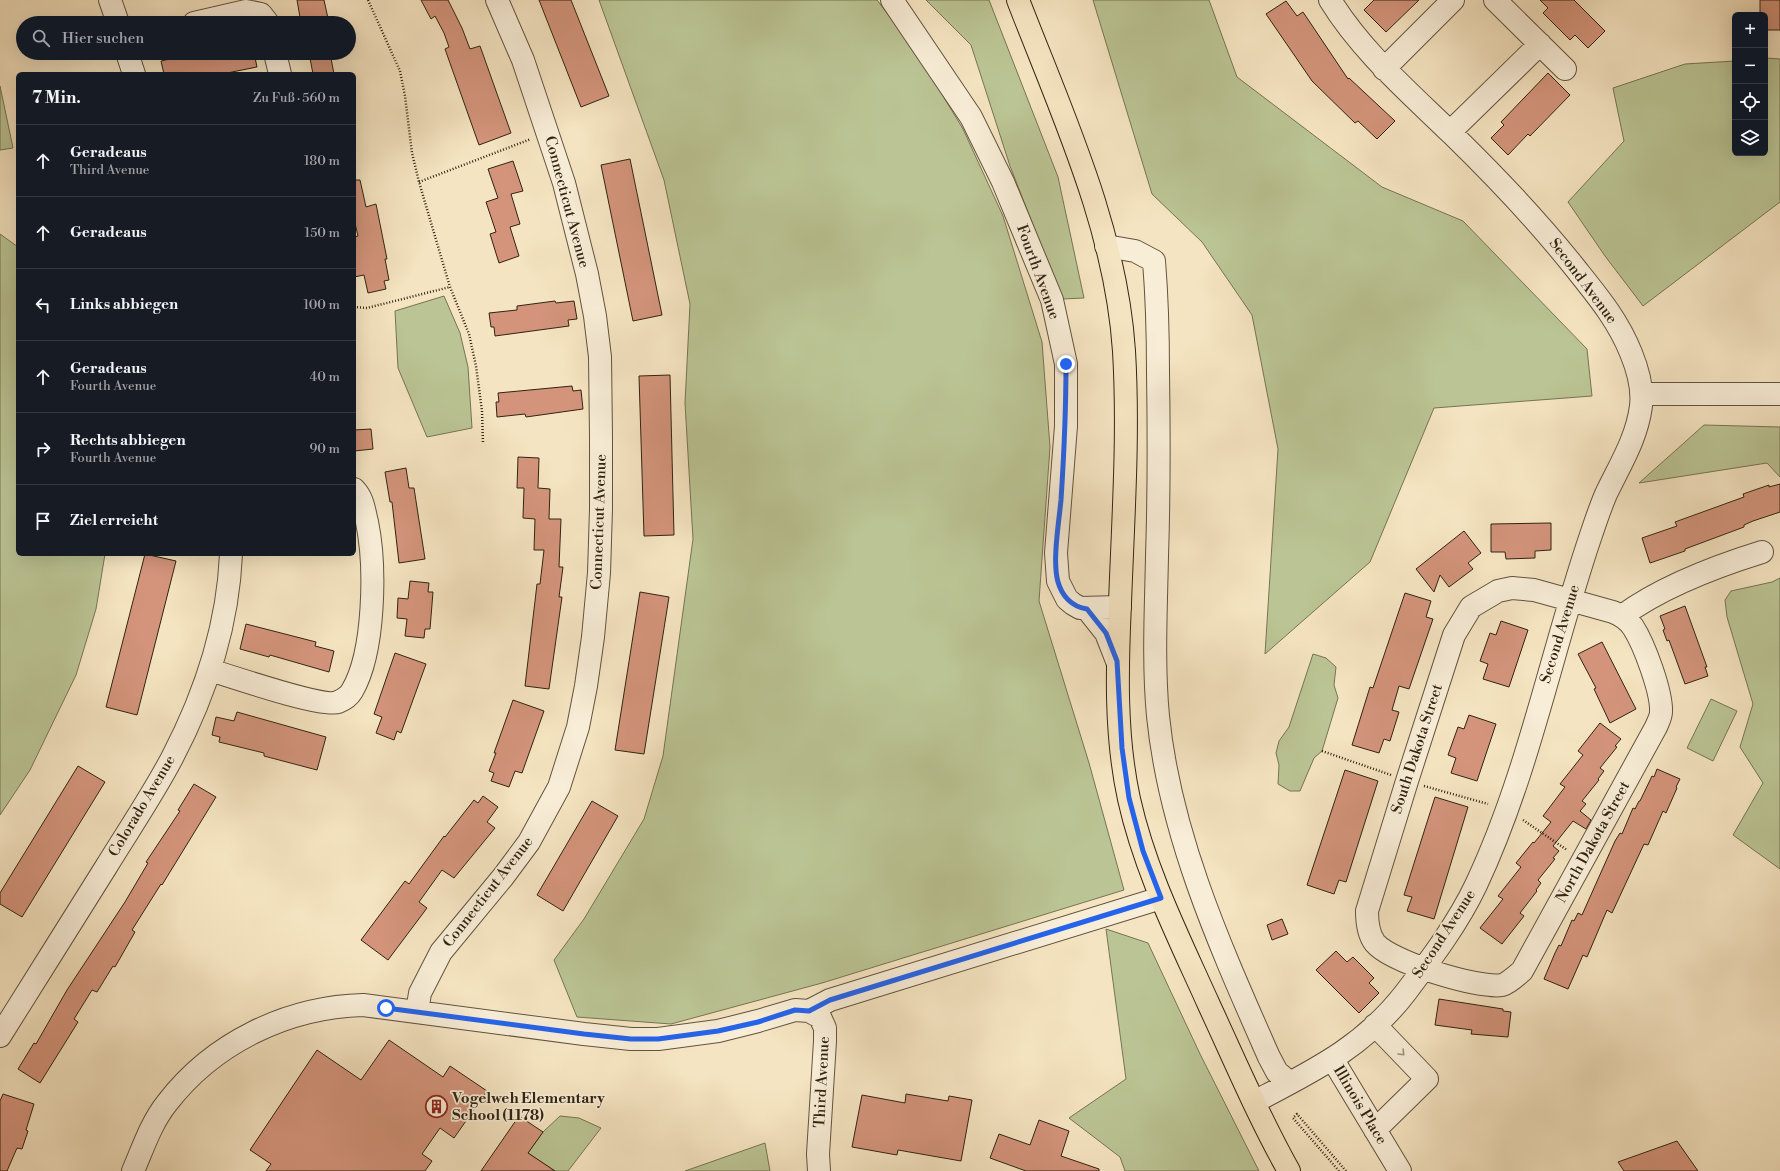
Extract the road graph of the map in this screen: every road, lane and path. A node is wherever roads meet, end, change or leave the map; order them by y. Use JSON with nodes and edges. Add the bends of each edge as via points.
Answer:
{"nodes":[{"id":1,"x":368,"y":0,"type":"edge"},
{"id":2,"x":497,"y":0,"type":"edge"},
{"id":3,"x":892,"y":0,"type":"edge"},
{"id":4,"x":1018,"y":0,"type":"edge"},
{"id":5,"x":1330,"y":0,"type":"edge"},
{"id":6,"x":1452,"y":0,"type":"edge"},
{"id":7,"x":1495,"y":0,"type":"edge"},
{"id":8,"x":224,"y":16,"type":"edge"},
{"id":9,"x":263,"y":16,"type":"edge"},
{"id":10,"x":1540,"y":44,"type":"junction"},
{"id":11,"x":129,"y":60,"type":"edge"},
{"id":12,"x":277,"y":60,"type":"edge"},
{"id":13,"x":1384,"y":69,"type":"junction"},
{"id":14,"x":1565,"y":69,"type":"dead end"},
{"id":15,"x":133,"y":72,"type":"edge"},
{"id":16,"x":280,"y":72,"type":"edge"},
{"id":17,"x":1450,"y":132,"type":"junction"},
{"id":18,"x":548,"y":133,"type":"junction"},
{"id":19,"x":419,"y":182,"type":"junction"},
{"id":20,"x":1106,"y":246,"type":"junction"},
{"id":21,"x":450,"y":287,"type":"junction"},
{"id":22,"x":356,"y":307,"type":"edge"},
{"id":23,"x":1642,"y":394,"type":"junction"},
{"id":24,"x":1780,"y":394,"type":"edge"},
{"id":25,"x":483,"y":444,"type":"dead end"},
{"id":26,"x":356,"y":491,"type":"edge"},
{"id":27,"x":1762,"y":552,"type":"dead end"},
{"id":28,"x":231,"y":556,"type":"edge"},
{"id":29,"x":1570,"y":600,"type":"junction"},
{"id":30,"x":1120,"y":607,"type":"junction"},
{"id":31,"x":1087,"y":609,"type":"junction"},
{"id":32,"x":1622,"y":616,"type":"junction"},
{"id":33,"x":1117,"y":661,"type":"junction"},
{"id":34,"x":210,"y":670,"type":"junction"},
{"id":35,"x":1322,"y":751,"type":"dead end"},
{"id":36,"x":1407,"y":781,"type":"junction"},
{"id":37,"x":1506,"y":809,"type":"junction"},
{"id":38,"x":1583,"y":860,"type":"junction"},
{"id":39,"x":1161,"y":898,"type":"junction"},
{"id":40,"x":1423,"y":968,"type":"junction"},
{"id":41,"x":809,"y":1011,"type":"junction"},
{"id":42,"x":417,"y":1012,"type":"junction"},
{"id":43,"x":1375,"y":1025,"type":"junction"},
{"id":44,"x":0,"y":1036,"type":"edge"},
{"id":45,"x":1333,"y":1060,"type":"junction"},
{"id":46,"x":1290,"y":1083,"type":"junction"},
{"id":47,"x":1254,"y":1102,"type":"junction"},
{"id":48,"x":1375,"y":1130,"type":"junction"},
{"id":49,"x":133,"y":1171,"type":"edge"},
{"id":50,"x":817,"y":1171,"type":"edge"},
{"id":51,"x":1289,"y":1171,"type":"edge"},
{"id":52,"x":1339,"y":1171,"type":"edge"},
{"id":53,"x":1346,"y":1171,"type":"edge"},
{"id":54,"x":1400,"y":1171,"type":"edge"}],
"edges":[{"from":1,"to":19,"type":"path","via":[[400,71],[412,153]]},
{"from":2,"to":18,"type":"street","name":"Connecticut Avenue","via":[[523,60]]},
{"from":3,"to":31,"type":"street","name":"Fourth Avenue","via":[[971,117],[1003,182],[1052,300],[1066,364],[1066,426],[1056,552],[1058,581],[1073,604]]},
{"from":4,"to":20,"type":"main road","via":[[1070,132]]},
{"from":5,"to":13,"type":"street","name":"Second Avenue"},
{"from":6,"to":13,"type":"street"},
{"from":7,"to":10,"type":"street"},
{"from":8,"to":9,"type":"street","via":[[246,11]]},
{"from":10,"to":14,"type":"street"},
{"from":10,"to":17,"type":"street"},
{"from":11,"to":15,"type":"street"},
{"from":12,"to":16,"type":"street"},
{"from":13,"to":17,"type":"street","name":"Second Avenue"},
{"from":17,"to":23,"type":"street","name":"Second Avenue","via":[[1515,196],[1606,305],[1632,357]]},
{"from":18,"to":19,"type":"path"},
{"from":18,"to":42,"type":"street","name":"Connecticut Avenue","via":[[564,183],[587,274],[600,357],[599,573],[586,686],[578,727],[559,787],[529,842],[441,952],[420,993]]},
{"from":19,"to":21,"type":"path"},
{"from":20,"to":30,"type":"main road","via":[[1120,304],[1124,362],[1125,487]]},
{"from":20,"to":46,"type":"street","via":[[1135,251],[1154,261],[1157,292],[1159,462],[1155,648],[1158,714],[1168,781],[1178,823],[1223,955],[1269,1057],[1277,1072]]},
{"from":21,"to":22,"type":"path","via":[[367,308]]},
{"from":21,"to":25,"type":"path","via":[[469,334],[476,366]]},
{"from":23,"to":24,"type":"street"},
{"from":23,"to":29,"type":"street","name":"Second Avenue","via":[[1641,408],[1630,445],[1598,514]]},
{"from":26,"to":34,"type":"street","via":[[360,494],[369,530],[373,583],[368,634],[358,676],[351,692],[345,699],[336,703],[323,703]]},
{"from":27,"to":32,"type":"street","via":[[1678,584],[1635,606]]},
{"from":28,"to":34,"type":"street","name":"Colorado Avenue","via":[[222,622]]},
{"from":29,"to":32,"type":"street"},
{"from":29,"to":36,"type":"street","name":"South Dakota Street","via":[[1534,590],[1512,588],[1498,591],[1471,607],[1454,635]]},
{"from":29,"to":37,"type":"street","name":"Second Avenue"},
{"from":30,"to":31,"type":"street"},
{"from":30,"to":33,"type":"main road"},
{"from":31,"to":33,"type":"street","name":"Fourth Avenue","via":[[1106,633]]},
{"from":32,"to":38,"type":"street","name":"North Dakota Street","via":[[1632,626],[1640,642],[1659,693],[1661,714]]},
{"from":33,"to":39,"type":"main road","via":[[1122,748],[1129,798],[1143,851]]},
{"from":34,"to":44,"type":"street","name":"Colorado Avenue","via":[[172,759]]},
{"from":35,"to":36,"type":"path"},
{"from":36,"to":37,"type":"path"},
{"from":36,"to":40,"type":"street","name":"South Dakota Street","via":[[1370,898],[1367,926],[1375,943],[1399,959]]},
{"from":37,"to":38,"type":"path"},
{"from":37,"to":40,"type":"street","name":"Second Avenue","via":[[1474,889]]},
{"from":38,"to":40,"type":"street","name":"North Dakota Street","via":[[1531,957],[1513,979],[1502,985],[1488,985]]},
{"from":39,"to":41,"type":"street","via":[[830,1000]]},
{"from":39,"to":47,"type":"main road"},
{"from":40,"to":43,"type":"street","name":"Second Avenue","via":[[1391,1010]]},
{"from":41,"to":42,"type":"street","via":[[795,1010],[718,1031],[658,1039],[584,1034]]},
{"from":41,"to":50,"type":"street","name":"Third Avenue","via":[[820,1017],[825,1028],[826,1041]]},
{"from":42,"to":49,"type":"street","via":[[362,1005],[326,1008],[286,1019],[244,1038],[202,1066],[171,1098],[150,1131]]},
{"from":43,"to":45,"type":"street","name":"Second Avenue"},
{"from":43,"to":48,"type":"street","one_way":true,"via":[[1427,1080]]},
{"from":45,"to":46,"type":"street","name":"Second Avenue"},
{"from":45,"to":48,"type":"street","name":"Illinois Place"},
{"from":46,"to":47,"type":"street","name":"Second Avenue"},
{"from":47,"to":51,"type":"main road"},
{"from":48,"to":54,"type":"street","name":"Illinois Place"},
{"from":52,"to":53,"type":"path","via":[[1293,1118],[1296,1114]]}]}
